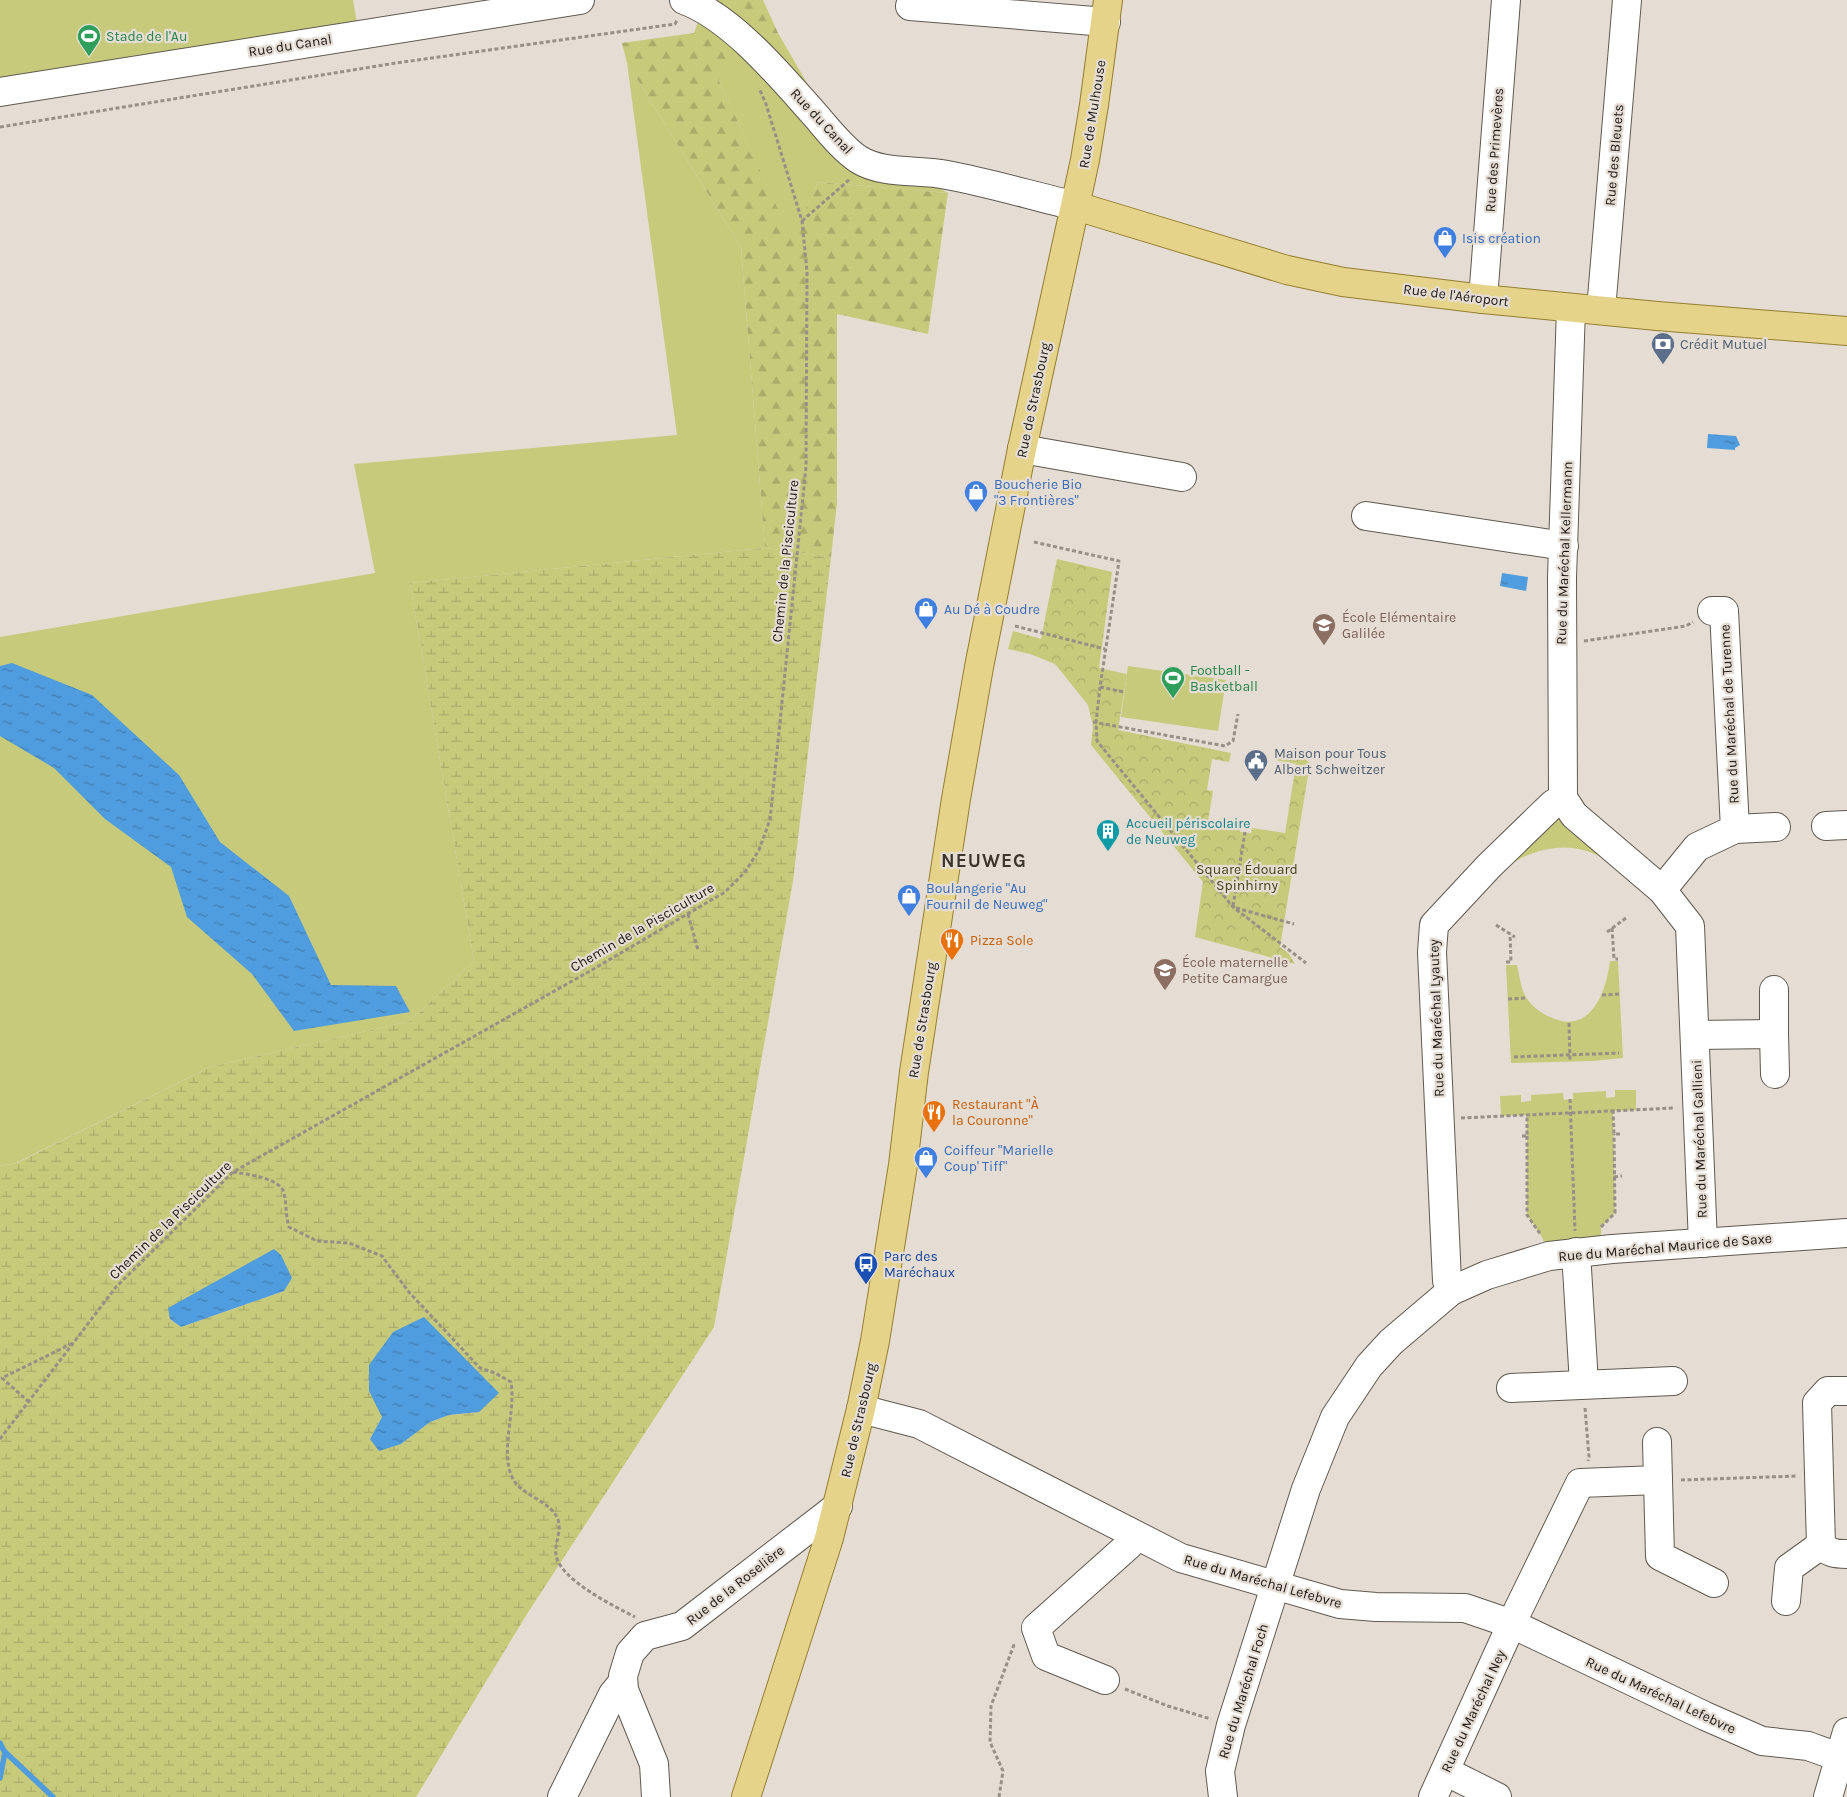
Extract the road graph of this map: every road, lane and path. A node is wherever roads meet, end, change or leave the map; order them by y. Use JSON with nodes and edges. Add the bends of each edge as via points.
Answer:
{"nodes":[{"id":1,"x":580,"y":0,"type":"edge"},
{"id":2,"x":1506,"y":0,"type":"edge"},
{"id":3,"x":1627,"y":0,"type":"edge"},
{"id":4,"x":910,"y":6,"type":"dead end"},
{"id":5,"x":682,"y":8,"type":"edge"},
{"id":6,"x":1107,"y":11,"type":"edge"},
{"id":7,"x":759,"y":88,"type":"dead end"},
{"id":8,"x":0,"y":92,"type":"edge"},
{"id":9,"x":0,"y":127,"type":"edge"},
{"id":10,"x":866,"y":164,"type":"junction"},
{"id":11,"x":1076,"y":206,"type":"junction"},
{"id":12,"x":802,"y":222,"type":"junction"},
{"id":13,"x":1483,"y":299,"type":"junction"},
{"id":14,"x":1571,"y":308,"type":"junction"},
{"id":15,"x":1601,"y":310,"type":"junction"},
{"id":16,"x":1847,"y":331,"type":"edge"},
{"id":17,"x":1022,"y":449,"type":"junction"},
{"id":18,"x":1182,"y":477,"type":"dead end"},
{"id":19,"x":1415,"y":509,"type":"dead end"},
{"id":20,"x":1366,"y":516,"type":"dead end"},
{"id":21,"x":1564,"y":536,"type":"junction"},
{"id":22,"x":1034,"y":542,"type":"dead end"},
{"id":23,"x":1712,"y":611,"type":"joint"},
{"id":24,"x":1015,"y":626,"type":"dead end"},
{"id":25,"x":1561,"y":644,"type":"junction"},
{"id":26,"x":1105,"y":649,"type":"junction"},
{"id":27,"x":1100,"y":686,"type":"junction"},
{"id":28,"x":1124,"y":692,"type":"dead end"},
{"id":29,"x":1238,"y":714,"type":"dead end"},
{"id":30,"x":1094,"y":723,"type":"junction"},
{"id":31,"x":1563,"y":798,"type":"junction"},
{"id":32,"x":1776,"y":827,"type":"dead end"},
{"id":33,"x":1735,"y":829,"type":"junction"},
{"id":34,"x":1245,"y":832,"type":"dead end"},
{"id":35,"x":1662,"y":890,"type":"junction"},
{"id":36,"x":1233,"y":907,"type":"junction"},
{"id":37,"x":688,"y":914,"type":"junction"},
{"id":38,"x":1626,"y":918,"type":"dead end"},
{"id":39,"x":1294,"y":924,"type":"dead end"},
{"id":40,"x":1496,"y":926,"type":"dead end"},
{"id":41,"x":1612,"y":928,"type":"junction"},
{"id":42,"x":1607,"y":932,"type":"dead end"},
{"id":43,"x":1510,"y":934,"type":"junction"},
{"id":44,"x":1515,"y":937,"type":"dead end"},
{"id":45,"x":698,"y":950,"type":"dead end"},
{"id":46,"x":1618,"y":959,"type":"dead end"},
{"id":47,"x":1506,"y":962,"type":"dead end"},
{"id":48,"x":1306,"y":963,"type":"dead end"},
{"id":49,"x":1774,"y":990,"type":"dead end"},
{"id":50,"x":1620,"y":994,"type":"dead end"},
{"id":51,"x":1602,"y":995,"type":"dead end"},
{"id":52,"x":1527,"y":998,"type":"dead end"},
{"id":53,"x":1508,"y":999,"type":"dead end"},
{"id":54,"x":1570,"y":1023,"type":"dead end"},
{"id":55,"x":1774,"y":1034,"type":"junction"},
{"id":56,"x":1695,"y":1035,"type":"junction"},
{"id":57,"x":1619,"y":1053,"type":"dead end"},
{"id":58,"x":1570,"y":1055,"type":"junction"},
{"id":59,"x":1514,"y":1057,"type":"dead end"},
{"id":60,"x":1570,"y":1060,"type":"dead end"},
{"id":61,"x":1775,"y":1074,"type":"dead end"},
{"id":62,"x":1570,"y":1099,"type":"dead end"},
{"id":63,"x":1698,"y":1108,"type":"junction"},
{"id":64,"x":1613,"y":1110,"type":"junction"},
{"id":65,"x":1570,"y":1114,"type":"junction"},
{"id":66,"x":1527,"y":1115,"type":"junction"},
{"id":67,"x":1440,"y":1119,"type":"junction"},
{"id":68,"x":1614,"y":1134,"type":"junction"},
{"id":69,"x":1622,"y":1134,"type":"dead end"},
{"id":70,"x":1522,"y":1136,"type":"dead end"},
{"id":71,"x":1528,"y":1136,"type":"junction"},
{"id":72,"x":233,"y":1172,"type":"junction"},
{"id":73,"x":1622,"y":1176,"type":"dead end"},
{"id":74,"x":1614,"y":1177,"type":"junction"},
{"id":75,"x":1520,"y":1180,"type":"dead end"},
{"id":76,"x":1527,"y":1180,"type":"junction"},
{"id":77,"x":1847,"y":1233,"type":"edge"},
{"id":78,"x":1703,"y":1243,"type":"junction"},
{"id":79,"x":1589,"y":1251,"type":"junction"},
{"id":80,"x":1549,"y":1256,"type":"junction"},
{"id":81,"x":1451,"y":1291,"type":"junction"},
{"id":82,"x":74,"y":1342,"type":"junction"},
{"id":83,"x":1674,"y":1381,"type":"dead end"},
{"id":84,"x":1584,"y":1384,"type":"junction"},
{"id":85,"x":1510,"y":1388,"type":"dead end"},
{"id":86,"x":1847,"y":1390,"type":"edge"},
{"id":87,"x":29,"y":1402,"type":"junction"},
{"id":88,"x":861,"y":1410,"type":"junction"},
{"id":89,"x":0,"y":1440,"type":"edge"},
{"id":90,"x":1656,"y":1442,"type":"dead end"},
{"id":91,"x":1819,"y":1475,"type":"junction"},
{"id":92,"x":1658,"y":1480,"type":"junction"},
{"id":93,"x":1580,"y":1483,"type":"junction"},
{"id":94,"x":838,"y":1506,"type":"junction"},
{"id":95,"x":1135,"y":1536,"type":"junction"},
{"id":96,"x":1820,"y":1545,"type":"junction"},
{"id":97,"x":1847,"y":1554,"type":"edge"},
{"id":98,"x":1714,"y":1582,"type":"dead end"},
{"id":99,"x":1274,"y":1586,"type":"junction"},
{"id":100,"x":1786,"y":1601,"type":"dead end"},
{"id":101,"x":1512,"y":1624,"type":"junction"},
{"id":102,"x":662,"y":1631,"type":"junction"},
{"id":103,"x":1015,"y":1642,"type":"dead end"},
{"id":104,"x":622,"y":1683,"type":"junction"},
{"id":105,"x":1114,"y":1684,"type":"joint"},
{"id":106,"x":1231,"y":1725,"type":"junction"},
{"id":107,"x":1847,"y":1732,"type":"edge"},
{"id":108,"x":1843,"y":1759,"type":"edge"},
{"id":109,"x":1446,"y":1771,"type":"junction"},
{"id":110,"x":562,"y":1797,"type":"edge"},
{"id":111,"x":656,"y":1797,"type":"edge"},
{"id":112,"x":746,"y":1797,"type":"edge"},
{"id":113,"x":999,"y":1797,"type":"edge"},
{"id":114,"x":1223,"y":1797,"type":"edge"},
{"id":115,"x":1433,"y":1797,"type":"edge"},
{"id":116,"x":1497,"y":1797,"type":"edge"},
{"id":117,"x":1828,"y":1797,"type":"edge"}],
"edges":[{"from":1,"to":8,"type":"street","name":"Rue du Canal"},
{"from":2,"to":13,"type":"street","name":"Rue des Primevères"},
{"from":3,"to":15,"type":"street","name":"Rue des Bleuets"},
{"from":4,"to":6,"type":"street","name":"Rue de Mulhouse"},
{"from":5,"to":9,"type":"path","via":[[675,24],[396,63]]},
{"from":5,"to":10,"type":"street","name":"Rue du Canal","via":[[708,12],[743,40],[844,147]]},
{"from":6,"to":11,"type":"main road","name":"Rue de Mulhouse","via":[[1086,160]]},
{"from":7,"to":12,"type":"path","name":"Chemin de la Pisciculture"},
{"from":10,"to":11,"type":"street","name":"Rue du Canal","via":[[947,175]]},
{"from":10,"to":12,"type":"path"},
{"from":11,"to":13,"type":"main road","name":"Rue de l'Aéroport","via":[[1287,270],[1343,282]]},
{"from":11,"to":17,"type":"main road","name":"Rue de Strasbourg"},
{"from":12,"to":37,"type":"path","name":"Chemin de la Pisciculture","via":[[807,272],[806,467],[770,820],[759,850],[745,872],[725,892]]},
{"from":13,"to":14,"type":"main road","name":"Rue de l'Aéroport"},
{"from":14,"to":15,"type":"main road","name":"Rue de l'Aéroport"},
{"from":14,"to":21,"type":"street","name":"Rue du Maréchal Kellermann"},
{"from":15,"to":16,"type":"main road","name":"Rue de l'Aéroport"},
{"from":17,"to":18,"type":"street"},
{"from":17,"to":88,"type":"main road","name":"Rue de Strasbourg","via":[[956,799],[903,1165]]},
{"from":19,"to":21,"type":"street"},
{"from":20,"to":21,"type":"street"},
{"from":21,"to":25,"type":"street","name":"Rue du Maréchal Kellermann"},
{"from":22,"to":26,"type":"path","via":[[1119,561]]},
{"from":23,"to":25,"type":"path","via":[[1686,626]]},
{"from":23,"to":33,"type":"street","name":"Rue du Maréchal de Turenne","via":[[1724,610]]},
{"from":24,"to":26,"type":"path"},
{"from":25,"to":31,"type":"street","name":"Rue du Maréchal Kellermann"},
{"from":26,"to":27,"type":"path"},
{"from":27,"to":28,"type":"path"},
{"from":27,"to":30,"type":"path"},
{"from":29,"to":30,"type":"path","via":[[1233,742],[1225,746]]},
{"from":30,"to":36,"type":"path","via":[[1101,747]]},
{"from":31,"to":35,"type":"street","name":"Rue du Maréchal Gallieni","via":[[1574,815]]},
{"from":31,"to":67,"type":"street","name":"Rue du Maréchal Lyautey","via":[[1489,866],[1434,925],[1432,952]]},
{"from":32,"to":33,"type":"street"},
{"from":33,"to":35,"type":"street","via":[[1697,847]]},
{"from":34,"to":36,"type":"path"},
{"from":35,"to":56,"type":"street","name":"Rue du Maréchal Gallieni","via":[[1690,926]]},
{"from":36,"to":39,"type":"path"},
{"from":36,"to":48,"type":"path"},
{"from":37,"to":45,"type":"path"},
{"from":37,"to":72,"type":"path","name":"Chemin de la Pisciculture"},
{"from":38,"to":41,"type":"path"},
{"from":40,"to":43,"type":"path"},
{"from":41,"to":42,"type":"path"},
{"from":41,"to":46,"type":"path","via":[[1614,959]]},
{"from":43,"to":44,"type":"path"},
{"from":43,"to":47,"type":"path","via":[[1511,962]]},
{"from":49,"to":55,"type":"street"},
{"from":50,"to":51,"type":"path"},
{"from":52,"to":53,"type":"path"},
{"from":54,"to":58,"type":"path"},
{"from":55,"to":56,"type":"street"},
{"from":55,"to":61,"type":"street"},
{"from":56,"to":63,"type":"street","name":"Rue du Maréchal Gallieni"},
{"from":57,"to":58,"type":"path"},
{"from":58,"to":59,"type":"path"},
{"from":58,"to":60,"type":"path"},
{"from":62,"to":65,"type":"path"},
{"from":63,"to":64,"type":"path"},
{"from":63,"to":78,"type":"street","name":"Rue du Maréchal Gallieni"},
{"from":64,"to":65,"type":"path"},
{"from":64,"to":68,"type":"path"},
{"from":65,"to":66,"type":"path"},
{"from":65,"to":79,"type":"path"},
{"from":66,"to":67,"type":"path"},
{"from":66,"to":71,"type":"path"},
{"from":67,"to":81,"type":"street","name":"Rue du Maréchal Lyautey","via":[[1446,1281]]},
{"from":68,"to":69,"type":"path"},
{"from":68,"to":74,"type":"path"},
{"from":70,"to":71,"type":"path"},
{"from":71,"to":76,"type":"path"},
{"from":72,"to":82,"type":"path","name":"Chemin de la Pisciculture","via":[[116,1287]]},
{"from":72,"to":102,"type":"path","via":[[278,1184],[284,1191],[289,1228],[317,1241],[349,1243],[382,1256],[408,1291],[480,1368],[511,1382],[514,1396],[508,1458],[512,1477],[558,1518],[556,1555],[566,1574],[617,1608]]},
{"from":73,"to":74,"type":"path"},
{"from":74,"to":79,"type":"path","via":[[1615,1214],[1601,1227]]},
{"from":75,"to":76,"type":"path"},
{"from":76,"to":80,"type":"path","via":[[1527,1215],[1542,1237]]},
{"from":77,"to":78,"type":"street","name":"Rue du Maréchal Maurice de Saxe"},
{"from":78,"to":79,"type":"street","name":"Rue du Maréchal Maurice de Saxe"},
{"from":79,"to":80,"type":"street","name":"Rue du Maréchal Maurice de Saxe"},
{"from":79,"to":84,"type":"street"},
{"from":80,"to":81,"type":"street","name":"Rue du Maréchal Maurice de Saxe","via":[[1486,1275]]},
{"from":81,"to":99,"type":"street","name":"Rue du Maréchal Maurice de Saxe","via":[[1368,1366],[1335,1417],[1306,1489]]},
{"from":82,"to":87,"type":"path","name":"Chemin de la Pisciculture"},
{"from":82,"to":87,"type":"path","via":[[2,1378]]},
{"from":83,"to":84,"type":"street"},
{"from":84,"to":85,"type":"street"},
{"from":84,"to":93,"type":"path","via":[[1589,1457]]},
{"from":86,"to":91,"type":"street","via":[[1828,1391],[1817,1403]]},
{"from":87,"to":89,"type":"path","name":"Chemin de la Pisciculture"},
{"from":88,"to":94,"type":"main road","name":"Rue de Strasbourg"},
{"from":88,"to":95,"type":"street","name":"Rue du Maréchal Lefebvre","via":[[919,1424]]},
{"from":90,"to":92,"type":"street"},
{"from":91,"to":92,"type":"path"},
{"from":91,"to":96,"type":"street"},
{"from":92,"to":93,"type":"street"},
{"from":92,"to":98,"type":"street","via":[[1660,1556]]},
{"from":93,"to":101,"type":"street","name":"Rue du Maréchal Ney"},
{"from":94,"to":102,"type":"street","name":"Rue de la Roselière","via":[[682,1626]]},
{"from":94,"to":112,"type":"main road","name":"Rue de Strasbourg"},
{"from":95,"to":99,"type":"street","name":"Rue du Maréchal Lefebvre","via":[[1181,1558]]},
{"from":95,"to":105,"type":"street","via":[[1129,1546],[1036,1628],[1046,1656]]},
{"from":96,"to":97,"type":"street","via":[[1828,1552]]},
{"from":96,"to":100,"type":"street","via":[[1789,1568]]},
{"from":99,"to":101,"type":"street","name":"Rue du Maréchal Lefebvre","via":[[1340,1604],[1465,1608]]},
{"from":99,"to":106,"type":"street","name":"Rue du Maréchal Foch"},
{"from":101,"to":108,"type":"street","name":"Rue du Maréchal Lefebvre","via":[[1762,1741],[1808,1746]]},
{"from":101,"to":109,"type":"street","name":"Rue du Maréchal Ney"},
{"from":102,"to":104,"type":"street","name":"Rue de la Roselière","via":[[645,1636],[638,1642],[626,1664]]},
{"from":103,"to":113,"type":"path","via":[[992,1706],[990,1742],[1003,1771]]},
{"from":104,"to":110,"type":"street","name":"Rue de la Roselière","via":[[613,1694]]},
{"from":104,"to":111,"type":"street","via":[[654,1764]]},
{"from":105,"to":106,"type":"path","via":[[1168,1706]]},
{"from":106,"to":114,"type":"street","name":"Rue du Maréchal Foch","via":[[1220,1771]]},
{"from":107,"to":108,"type":"street"},
{"from":108,"to":117,"type":"street"},
{"from":109,"to":115,"type":"street","name":"Rue du Maréchal Ney"},
{"from":109,"to":116,"type":"street"}]}
